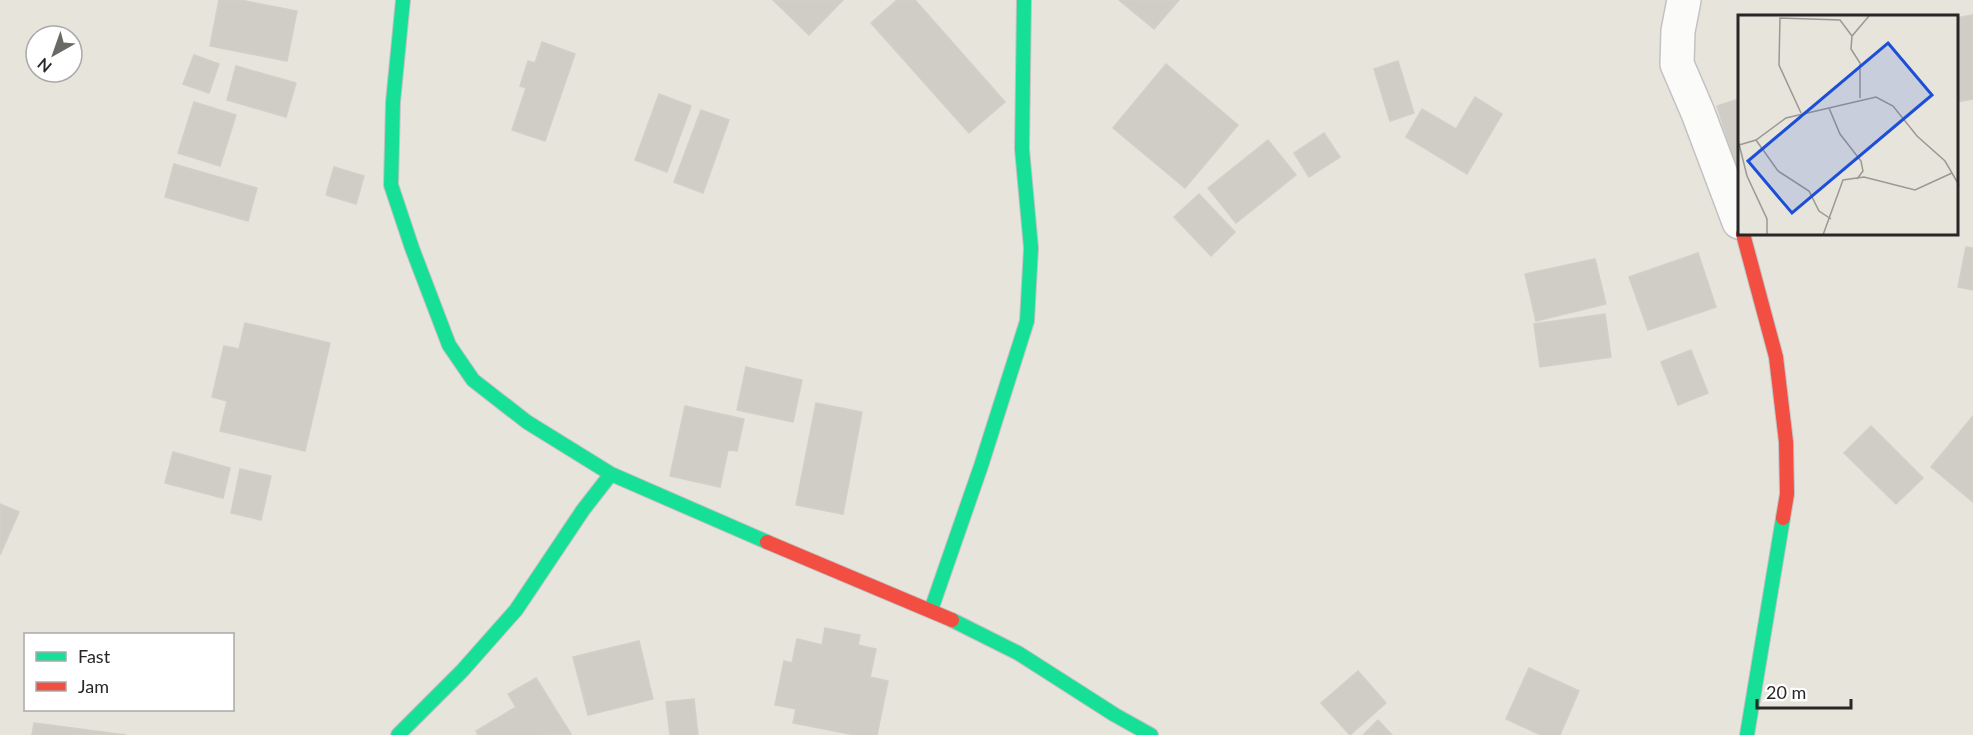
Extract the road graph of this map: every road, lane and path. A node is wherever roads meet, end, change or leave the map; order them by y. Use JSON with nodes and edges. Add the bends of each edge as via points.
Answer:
{"nodes":[{"id":1,"x":404,"y":0,"type":"edge"},
{"id":2,"x":1024,"y":0,"type":"edge"},
{"id":3,"x":1684,"y":0,"type":"edge"},
{"id":4,"x":1738,"y":219,"type":"edge"},
{"id":5,"x":1744,"y":236,"type":"edge"},
{"id":6,"x":611,"y":474,"type":"junction"},
{"id":7,"x":931,"y":609,"type":"junction"},
{"id":8,"x":398,"y":735,"type":"edge"},
{"id":9,"x":1151,"y":735,"type":"edge"},
{"id":10,"x":1747,"y":735,"type":"edge"}],
"edges":[{"from":1,"to":6,"type":"street","via":[[393,102],[391,185],[449,345],[473,380],[527,422]]},
{"from":2,"to":7,"type":"street","via":[[1022,149],[1031,248],[1027,321]]},
{"from":3,"to":4,"type":"street","via":[[1677,64]]},
{"from":5,"to":10,"type":"street","via":[[1776,357],[1786,442],[1787,494]]},
{"from":6,"to":7,"type":"street"},
{"from":6,"to":8,"type":"street","via":[[516,610]]},
{"from":7,"to":9,"type":"street","via":[[1018,653]]}]}
